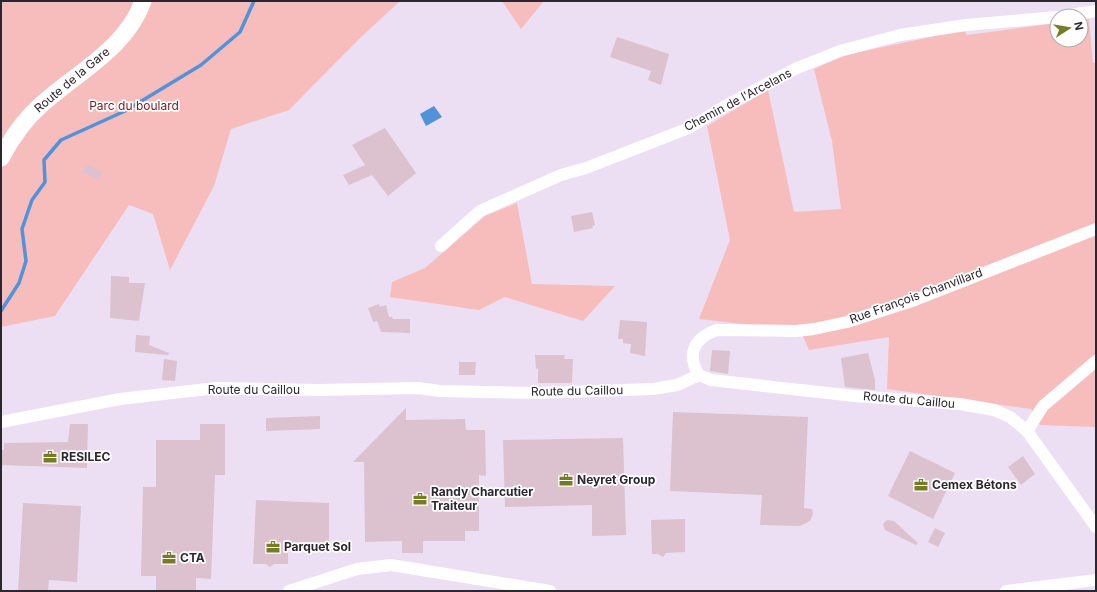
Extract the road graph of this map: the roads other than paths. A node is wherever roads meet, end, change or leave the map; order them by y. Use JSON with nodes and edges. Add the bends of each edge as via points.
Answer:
{"nodes":[{"id":1,"x":142,"y":1,"type":"edge"},
{"id":2,"x":1049,"y":18,"type":"edge"},
{"id":3,"x":1,"y":158,"type":"edge"},
{"id":4,"x":1096,"y":229,"type":"edge"},
{"id":5,"x":441,"y":246,"type":"dead end"},
{"id":6,"x":1096,"y":361,"type":"edge"},
{"id":7,"x":699,"y":376,"type":"junction"},
{"id":8,"x":6,"y":421,"type":"edge"},
{"id":9,"x":1027,"y":431,"type":"junction"},
{"id":10,"x":1096,"y":527,"type":"edge"},
{"id":11,"x":1096,"y":580,"type":"edge"},
{"id":12,"x":288,"y":591,"type":"edge"},
{"id":13,"x":550,"y":591,"type":"edge"},
{"id":14,"x":1006,"y":591,"type":"edge"}],
"edges":[{"from":1,"to":3,"type":"main road","name":"Route de la Gare","via":[[133,22],[119,40],[40,105],[25,121]]},
{"from":2,"to":5,"type":"street","name":"Chemin de l'Arcelans","via":[[959,26],[900,35],[840,50],[797,68],[689,128],[586,168],[561,175],[480,211]]},
{"from":4,"to":7,"type":"street","name":"Rue François Chanvillard","via":[[914,300],[847,322],[814,329],[717,330],[705,334],[696,342],[693,352],[693,366]]},
{"from":6,"to":9,"type":"street","via":[[1043,406]]},
{"from":7,"to":8,"type":"street","name":"Route du Caillou","via":[[666,388],[536,393],[440,391],[418,388],[216,388],[120,399]]},
{"from":7,"to":9,"type":"street","name":"Route du Caillou","via":[[711,380],[854,396],[886,396],[980,406],[1010,417]]},
{"from":9,"to":10,"type":"street","name":"Route du Caillou"},
{"from":11,"to":14,"type":"street"},
{"from":12,"to":13,"type":"street","via":[[357,569],[391,565]]}]}
